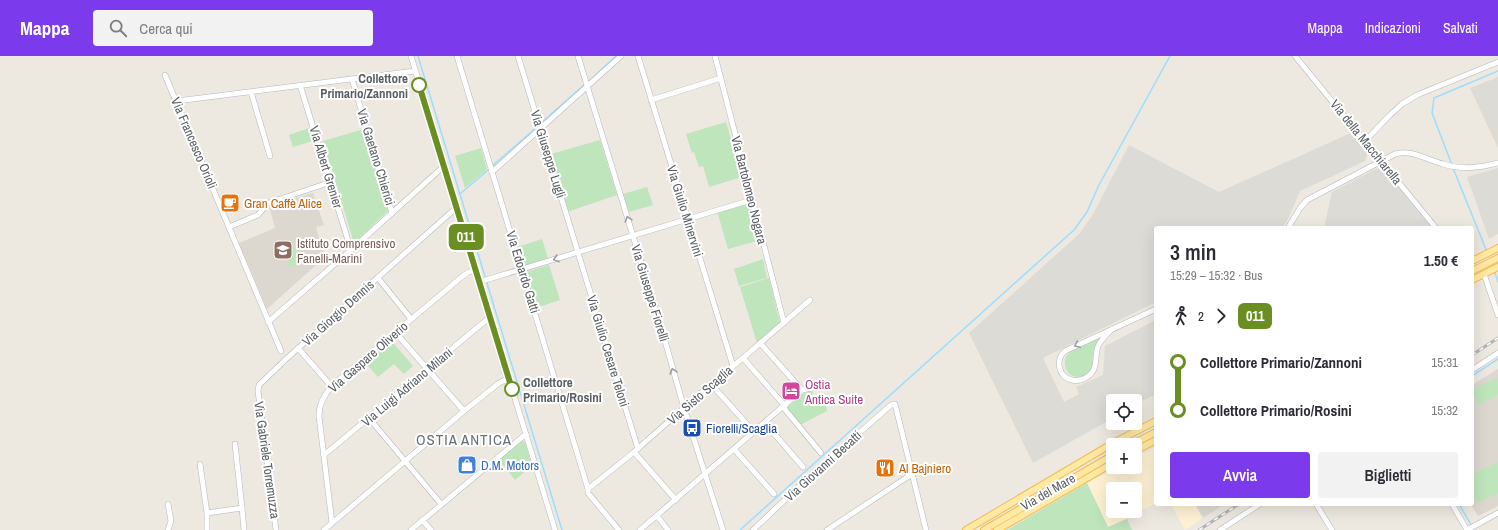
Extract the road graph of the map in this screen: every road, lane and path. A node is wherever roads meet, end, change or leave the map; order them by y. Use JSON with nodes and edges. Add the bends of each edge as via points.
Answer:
{"nodes":[{"id":1,"x":410,"y":56,"type":"edge"},
{"id":2,"x":457,"y":56,"type":"edge"},
{"id":3,"x":518,"y":56,"type":"edge"},
{"id":4,"x":578,"y":56,"type":"edge"},
{"id":5,"x":621,"y":56,"type":"edge"},
{"id":6,"x":638,"y":56,"type":"edge"},
{"id":7,"x":715,"y":56,"type":"edge"},
{"id":8,"x":1295,"y":56,"type":"edge"},
{"id":9,"x":1498,"y":62,"type":"edge"},
{"id":10,"x":415,"y":71,"type":"junction"},
{"id":11,"x":166,"y":75,"type":"dead end"},
{"id":12,"x":721,"y":78,"type":"junction"},
{"id":13,"x":352,"y":79,"type":"junction"},
{"id":14,"x":300,"y":84,"type":"junction"},
{"id":15,"x":587,"y":86,"type":"junction"},
{"id":16,"x":251,"y":92,"type":"junction"},
{"id":17,"x":652,"y":100,"type":"junction"},
{"id":18,"x":176,"y":101,"type":"junction"},
{"id":19,"x":540,"y":128,"type":"junction"},
{"id":20,"x":1365,"y":141,"type":"junction"},
{"id":21,"x":270,"y":156,"type":"dead end"},
{"id":22,"x":1381,"y":160,"type":"junction"},
{"id":23,"x":1498,"y":163,"type":"edge"},
{"id":24,"x":444,"y":166,"type":"junction"},
{"id":25,"x":492,"y":172,"type":"junction"},
{"id":26,"x":331,"y":182,"type":"junction"},
{"id":27,"x":751,"y":200,"type":"junction"},
{"id":28,"x":457,"y":207,"type":"junction"},
{"id":29,"x":392,"y":213,"type":"junction"},
{"id":30,"x":687,"y":218,"type":"junction"},
{"id":31,"x":1289,"y":226,"type":"edge"},
{"id":32,"x":1434,"y":226,"type":"edge"},
{"id":33,"x":229,"y":227,"type":"junction"},
{"id":34,"x":633,"y":235,"type":"junction"},
{"id":35,"x":1497,"y":249,"type":"edge"},
{"id":36,"x":351,"y":250,"type":"junction"},
{"id":37,"x":578,"y":252,"type":"junction"},
{"id":38,"x":1498,"y":258,"type":"edge"},
{"id":39,"x":1474,"y":260,"type":"edge"},
{"id":40,"x":1498,"y":267,"type":"edge"},
{"id":41,"x":523,"y":270,"type":"junction"},
{"id":42,"x":1474,"y":270,"type":"edge"},
{"id":43,"x":476,"y":271,"type":"junction"},
{"id":44,"x":1484,"y":274,"type":"junction"},
{"id":45,"x":378,"y":278,"type":"junction"},
{"id":46,"x":1474,"y":279,"type":"edge"},
{"id":47,"x":480,"y":282,"type":"junction"},
{"id":48,"x":810,"y":300,"type":"dead end"},
{"id":49,"x":1154,"y":310,"type":"edge"},
{"id":50,"x":1498,"y":315,"type":"edge"},
{"id":51,"x":490,"y":317,"type":"junction"},
{"id":52,"x":412,"y":319,"type":"junction"},
{"id":53,"x":268,"y":322,"type":"junction"},
{"id":54,"x":784,"y":323,"type":"junction"},
{"id":55,"x":1112,"y":329,"type":"junction"},
{"id":56,"x":395,"y":332,"type":"junction"},
{"id":57,"x":760,"y":343,"type":"junction"},
{"id":58,"x":298,"y":348,"type":"junction"},
{"id":59,"x":281,"y":351,"type":"dead end"},
{"id":60,"x":1498,"y":353,"type":"edge"},
{"id":61,"x":743,"y":358,"type":"junction"},
{"id":62,"x":733,"y":366,"type":"junction"},
{"id":63,"x":1474,"y":369,"type":"edge"},
{"id":64,"x":428,"y":370,"type":"junction"},
{"id":65,"x":509,"y":378,"type":"junction"},
{"id":66,"x":711,"y":384,"type":"junction"},
{"id":67,"x":331,"y":386,"type":"junction"},
{"id":68,"x":822,"y":386,"type":"dead end"},
{"id":69,"x":258,"y":389,"type":"joint"},
{"id":70,"x":802,"y":390,"type":"junction"},
{"id":71,"x":784,"y":407,"type":"junction"},
{"id":72,"x":684,"y":408,"type":"junction"},
{"id":73,"x":464,"y":411,"type":"junction"},
{"id":74,"x":369,"y":418,"type":"junction"},
{"id":75,"x":1154,"y":422,"type":"edge"},
{"id":76,"x":765,"y":423,"type":"junction"},
{"id":77,"x":754,"y":432,"type":"junction"},
{"id":78,"x":1154,"y":433,"type":"edge"},
{"id":79,"x":526,"y":434,"type":"junction"},
{"id":80,"x":1142,"y":439,"type":"edge"},
{"id":81,"x":1154,"y":441,"type":"edge"},
{"id":82,"x":235,"y":444,"type":"dead end"},
{"id":83,"x":1142,"y":447,"type":"edge"},
{"id":84,"x":734,"y":449,"type":"junction"},
{"id":85,"x":636,"y":451,"type":"junction"},
{"id":86,"x":821,"y":453,"type":"dead end"},
{"id":87,"x":324,"y":455,"type":"junction"},
{"id":88,"x":1106,"y":459,"type":"edge"},
{"id":89,"x":405,"y":461,"type":"junction"},
{"id":90,"x":200,"y":464,"type":"dead end"},
{"id":91,"x":803,"y":467,"type":"dead end"},
{"id":92,"x":1106,"y":467,"type":"edge"},
{"id":93,"x":705,"y":474,"type":"junction"},
{"id":94,"x":912,"y":474,"type":"junction"},
{"id":95,"x":588,"y":489,"type":"junction"},
{"id":96,"x":774,"y":494,"type":"dead end"},
{"id":97,"x":676,"y":500,"type":"junction"},
{"id":98,"x":168,"y":504,"type":"dead end"},
{"id":99,"x":441,"y":504,"type":"junction"},
{"id":100,"x":1257,"y":506,"type":"edge"},
{"id":101,"x":1317,"y":506,"type":"edge"},
{"id":102,"x":1453,"y":506,"type":"edge"},
{"id":103,"x":242,"y":508,"type":"junction"},
{"id":104,"x":207,"y":513,"type":"junction"},
{"id":105,"x":1498,"y":513,"type":"edge"},
{"id":106,"x":656,"y":516,"type":"junction"},
{"id":107,"x":422,"y":520,"type":"junction"},
{"id":108,"x":332,"y":523,"type":"junction"},
{"id":109,"x":168,"y":530,"type":"edge"},
{"id":110,"x":207,"y":530,"type":"edge"},
{"id":111,"x":244,"y":530,"type":"edge"},
{"id":112,"x":276,"y":530,"type":"edge"},
{"id":113,"x":324,"y":530,"type":"edge"},
{"id":114,"x":411,"y":530,"type":"edge"},
{"id":115,"x":431,"y":530,"type":"edge"},
{"id":116,"x":555,"y":530,"type":"edge"},
{"id":117,"x":619,"y":530,"type":"edge"},
{"id":118,"x":640,"y":530,"type":"edge"},
{"id":119,"x":668,"y":530,"type":"edge"},
{"id":120,"x":723,"y":530,"type":"edge"},
{"id":121,"x":753,"y":530,"type":"edge"},
{"id":122,"x":827,"y":530,"type":"edge"},
{"id":123,"x":926,"y":530,"type":"edge"},
{"id":124,"x":966,"y":530,"type":"edge"},
{"id":125,"x":984,"y":530,"type":"edge"},
{"id":126,"x":997,"y":530,"type":"edge"},
{"id":127,"x":1220,"y":530,"type":"edge"},
{"id":128,"x":1332,"y":530,"type":"edge"},
{"id":129,"x":1467,"y":530,"type":"edge"}],
"edges":[{"from":1,"to":10,"type":"street"},
{"from":2,"to":25,"type":"street","name":"Via Edoardo Gatti"},
{"from":3,"to":19,"type":"street","name":"Via Giuseppe Lugli"},
{"from":4,"to":15,"type":"street","name":"Via Giuseppe Fiorelli"},
{"from":5,"to":15,"type":"street"},
{"from":6,"to":17,"type":"street","name":"Via Giulio Minervini"},
{"from":7,"to":12,"type":"street","name":"Via Bartolomeo Nogara"},
{"from":8,"to":20,"type":"street","name":"Via della Macchiarella"},
{"from":9,"to":20,"type":"street","via":[[1417,95],[1402,104]]},
{"from":10,"to":13,"type":"street"},
{"from":10,"to":24,"type":"street"},
{"from":11,"to":18,"type":"street","name":"Via Francesco Orioli"},
{"from":12,"to":17,"type":"street"},
{"from":12,"to":27,"type":"street","name":"Via Bartolomeo Nogara"},
{"from":13,"to":14,"type":"street"},
{"from":13,"to":29,"type":"street","name":"Via Gaetano Chierici"},
{"from":14,"to":16,"type":"street"},
{"from":14,"to":26,"type":"street","name":"Via Albert Grenier"},
{"from":15,"to":19,"type":"street"},
{"from":34,"to":15,"type":"street","name":"Via Giuseppe Fiorelli","one_way":true},
{"from":16,"to":18,"type":"street"},
{"from":16,"to":21,"type":"street"},
{"from":17,"to":30,"type":"street","name":"Via Giulio Minervini"},
{"from":18,"to":33,"type":"street","name":"Via Francesco Orioli"},
{"from":19,"to":25,"type":"street"},
{"from":19,"to":37,"type":"street","name":"Via Giuseppe Lugli"},
{"from":20,"to":22,"type":"street","name":"Via della Macchiarella"},
{"from":22,"to":23,"type":"street","via":[[1405,152],[1463,168]]},
{"from":22,"to":31,"type":"street","via":[[1307,200],[1300,206]]},
{"from":22,"to":32,"type":"street","name":"Via della Macchiarella"},
{"from":24,"to":28,"type":"street"},
{"from":24,"to":29,"type":"street"},
{"from":25,"to":41,"type":"street","name":"Via Edoardo Gatti"},
{"from":26,"to":33,"type":"street","via":[[268,202],[258,215]]},
{"from":26,"to":36,"type":"street","name":"Via Albert Grenier"},
{"from":27,"to":30,"type":"street"},
{"from":27,"to":54,"type":"street","name":"Via Bartolomeo Nogara"},
{"from":28,"to":43,"type":"street"},
{"from":28,"to":45,"type":"street","name":"Via Giorgio Dennis"},
{"from":29,"to":36,"type":"street"},
{"from":30,"to":34,"type":"street"},
{"from":30,"to":62,"type":"street","name":"Via Giulio Minervini"},
{"from":33,"to":53,"type":"street","name":"Via Francesco Orioli"},
{"from":34,"to":37,"type":"street"},
{"from":72,"to":34,"type":"street","name":"Via Giuseppe Fiorelli","one_way":true},
{"from":35,"to":39,"type":"main road"},
{"from":36,"to":53,"type":"street"},
{"from":37,"to":41,"type":"street","one_way":true},
{"from":37,"to":85,"type":"street","name":"Via Giulio Cesare Teloni"},
{"from":38,"to":42,"type":"main road"},
{"from":40,"to":44,"type":"main road"},
{"from":41,"to":47,"type":"street"},
{"from":41,"to":95,"type":"street","name":"Via Edoardo Gatti"},
{"from":43,"to":47,"type":"street"},
{"from":43,"to":52,"type":"street","name":"Via Gaspare Oliverio","via":[[464,275]]},
{"from":44,"to":46,"type":"main road"},
{"from":44,"to":50,"type":"street"},
{"from":45,"to":52,"type":"street"},
{"from":45,"to":58,"type":"street","name":"Via Giorgio Dennis"},
{"from":47,"to":51,"type":"street"},
{"from":48,"to":54,"type":"street","name":"Via Sisto Scaglia"},
{"from":49,"to":55,"type":"street"},
{"from":51,"to":64,"type":"street","name":"Via Luigi Adriano Milani"},
{"from":51,"to":65,"type":"street"},
{"from":52,"to":56,"type":"street","name":"Via Gaspare Oliverio"},
{"from":53,"to":59,"type":"street","name":"Via Francesco Orioli"},
{"from":54,"to":57,"type":"street","name":"Via Sisto Scaglia"},
{"from":55,"to":55,"type":"street","one_way":true,"via":[[1064,352],[1059,363],[1063,375],[1075,380],[1085,379],[1090,375],[1095,367],[1098,346]]},
{"from":56,"to":64,"type":"street"},
{"from":56,"to":67,"type":"street","name":"Via Gaspare Oliverio"},
{"from":57,"to":61,"type":"street","name":"Via Sisto Scaglia"},
{"from":57,"to":70,"type":"street"},
{"from":58,"to":67,"type":"street"},
{"from":58,"to":69,"type":"street","name":"Via Giorgio Dennis","via":[[261,382]]},
{"from":60,"to":63,"type":"street"},
{"from":61,"to":62,"type":"street","name":"Via Sisto Scaglia"},
{"from":61,"to":71,"type":"street"},
{"from":62,"to":66,"type":"street","name":"Via Sisto Scaglia"},
{"from":64,"to":73,"type":"street"},
{"from":64,"to":74,"type":"street","name":"Via Luigi Adriano Milani"},
{"from":65,"to":73,"type":"street"},
{"from":65,"to":79,"type":"street"},
{"from":66,"to":72,"type":"street","name":"Via Sisto Scaglia"},
{"from":66,"to":77,"type":"street"},
{"from":67,"to":87,"type":"street","name":"Via Gaspare Oliverio","via":[[322,399],[319,410]]},
{"from":68,"to":70,"type":"street"},
{"from":69,"to":112,"type":"street","name":"Via Gabriele Torremuzza"},
{"from":70,"to":71,"type":"street"},
{"from":71,"to":76,"type":"street"},
{"from":71,"to":86,"type":"street"},
{"from":72,"to":85,"type":"street","name":"Via Sisto Scaglia"},
{"from":72,"to":93,"type":"street","name":"Via Giuseppe Fiorelli"},
{"from":73,"to":89,"type":"street"},
{"from":74,"to":87,"type":"street","name":"Via Luigi Adriano Milani"},
{"from":74,"to":89,"type":"street"},
{"from":75,"to":124,"type":"main road","via":[[1108,446]]},
{"from":76,"to":77,"type":"street"},
{"from":76,"to":91,"type":"street"},
{"from":77,"to":84,"type":"street"},
{"from":78,"to":80,"type":"main road"},
{"from":79,"to":99,"type":"street"},
{"from":79,"to":116,"type":"street"},
{"from":81,"to":83,"type":"main road"},
{"from":82,"to":103,"type":"street"},
{"from":84,"to":93,"type":"street"},
{"from":84,"to":96,"type":"street"},
{"from":85,"to":95,"type":"street","name":"Via Sisto Scaglia"},
{"from":85,"to":97,"type":"street"},
{"from":87,"to":108,"type":"street","name":"Via Gaspare Oliverio"},
{"from":88,"to":125,"type":"main road","name":"Via del Mare"},
{"from":89,"to":99,"type":"street"},
{"from":89,"to":108,"type":"street"},
{"from":90,"to":104,"type":"street"},
{"from":92,"to":126,"type":"main road"},
{"from":93,"to":97,"type":"street"},
{"from":93,"to":120,"type":"street","name":"Via Giuseppe Fiorelli"},
{"from":94,"to":121,"type":"street","name":"Via Giovanni Becatti","via":[[895,404],[891,405]]},
{"from":94,"to":122,"type":"street"},
{"from":94,"to":123,"type":"street"},
{"from":95,"to":117,"type":"street","name":"Via Edoardo Gatti","via":[[588,493]]},
{"from":97,"to":106,"type":"street"},
{"from":98,"to":109,"type":"street","via":[[171,520]]},
{"from":99,"to":107,"type":"street"},
{"from":100,"to":127,"type":"street"},
{"from":101,"to":128,"type":"street"},
{"from":102,"to":129,"type":"street"},
{"from":103,"to":104,"type":"street"},
{"from":103,"to":111,"type":"street"},
{"from":104,"to":110,"type":"street"},
{"from":105,"to":129,"type":"street"},
{"from":106,"to":118,"type":"street"},
{"from":106,"to":119,"type":"street"},
{"from":107,"to":114,"type":"street"},
{"from":107,"to":115,"type":"street"},
{"from":108,"to":113,"type":"street"}]}
